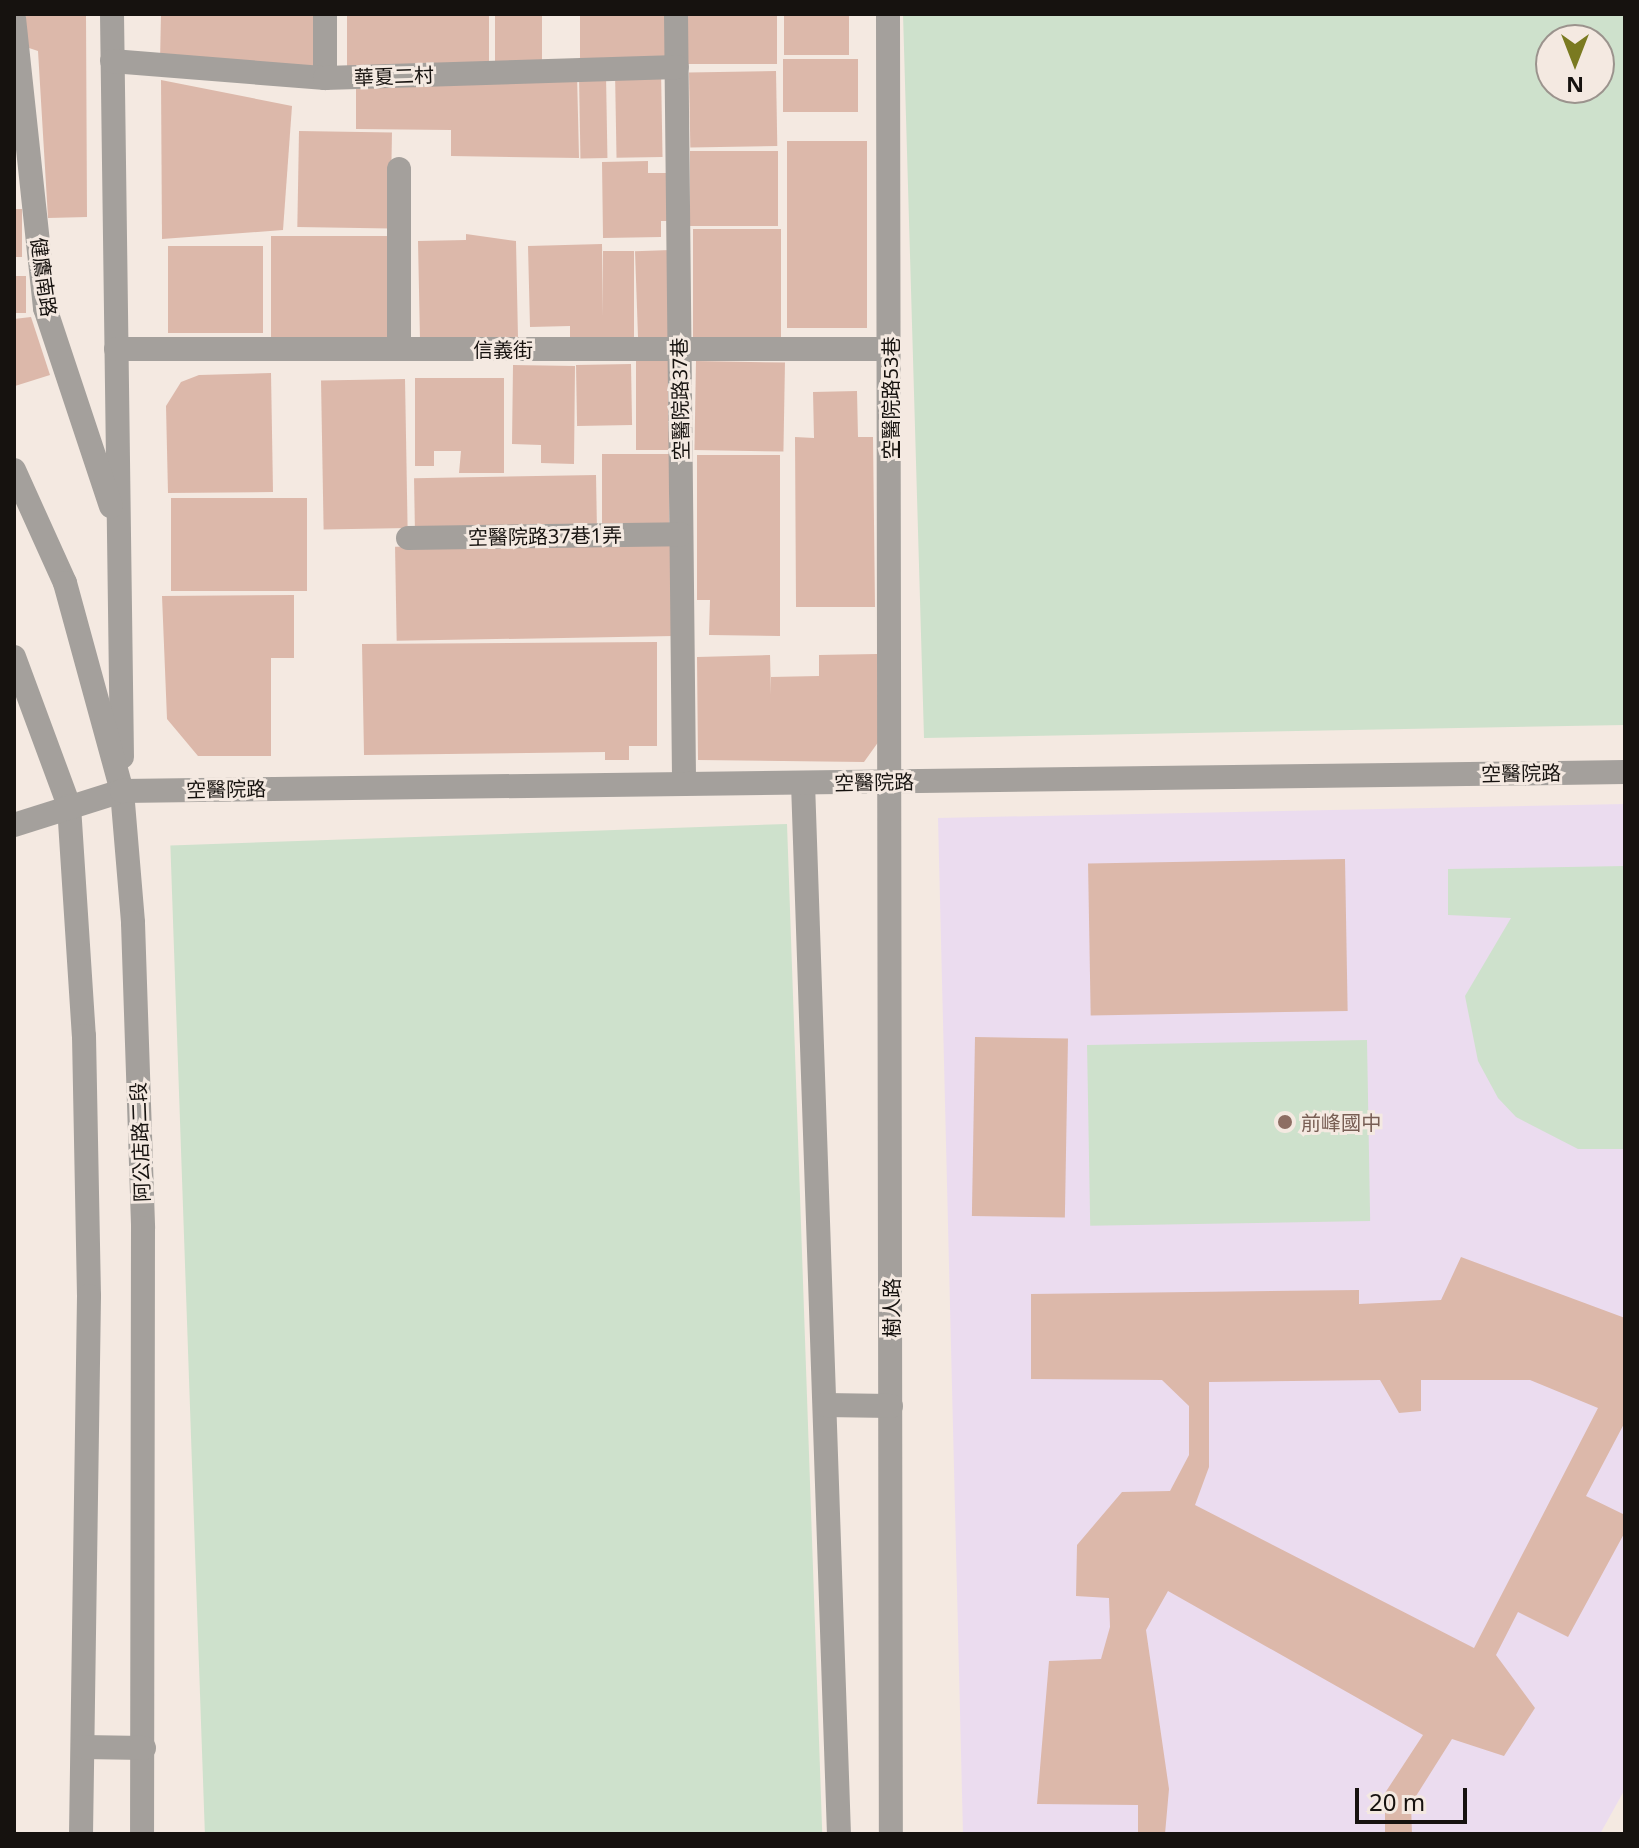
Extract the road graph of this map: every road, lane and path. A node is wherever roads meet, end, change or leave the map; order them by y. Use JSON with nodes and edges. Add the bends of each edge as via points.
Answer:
{"nodes":[{"id":1,"x":112,"y":14,"type":"edge"},
{"id":2,"x":325,"y":14,"type":"edge"},
{"id":3,"x":676,"y":14,"type":"edge"},
{"id":4,"x":888,"y":14,"type":"edge"},
{"id":5,"x":14,"y":18,"type":"edge"},
{"id":6,"x":112,"y":61,"type":"junction"},
{"id":7,"x":677,"y":67,"type":"junction"},
{"id":8,"x":325,"y":78,"type":"junction"},
{"id":9,"x":399,"y":169,"type":"dead end"},
{"id":10,"x":116,"y":349,"type":"junction"},
{"id":11,"x":399,"y":349,"type":"junction"},
{"id":12,"x":680,"y":349,"type":"junction"},
{"id":13,"x":889,"y":349,"type":"junction"},
{"id":14,"x":14,"y":470,"type":"edge"},
{"id":15,"x":118,"y":527,"type":"junction"},
{"id":16,"x":681,"y":534,"type":"junction"},
{"id":17,"x":408,"y":538,"type":"dead end"},
{"id":18,"x":14,"y":657,"type":"edge"},
{"id":19,"x":1625,"y":772,"type":"edge"},
{"id":20,"x":892,"y":781,"type":"junction"},
{"id":21,"x":803,"y":783,"type":"junction"},
{"id":22,"x":684,"y":784,"type":"junction"},
{"id":23,"x":122,"y":791,"type":"junction"},
{"id":24,"x":69,"y":806,"type":"junction"},
{"id":25,"x":14,"y":825,"type":"edge"},
{"id":26,"x":825,"y":1405,"type":"junction"},
{"id":27,"x":891,"y":1406,"type":"junction"},
{"id":28,"x":83,"y":1747,"type":"junction"},
{"id":29,"x":144,"y":1748,"type":"junction"},
{"id":30,"x":81,"y":1834,"type":"edge"},
{"id":31,"x":142,"y":1834,"type":"edge"},
{"id":32,"x":839,"y":1834,"type":"edge"},
{"id":33,"x":891,"y":1834,"type":"edge"}],
"edges":[{"from":1,"to":6,"type":"street","name":"健鷹南路"},
{"from":2,"to":8,"type":"street"},
{"from":3,"to":7,"type":"street","name":"空醫院路37巷"},
{"from":4,"to":13,"type":"street","name":"空醫院路53巷"},
{"from":5,"to":15,"type":"street","name":"健鷹南路","via":[[45,308]]},
{"from":6,"to":8,"type":"street","name":"華夏二村"},
{"from":6,"to":10,"type":"street","name":"健鷹南路"},
{"from":7,"to":8,"type":"street","name":"華夏二村"},
{"from":7,"to":12,"type":"street","name":"空醫院路37巷"},
{"from":9,"to":11,"type":"street"},
{"from":10,"to":11,"type":"street","name":"信義街"},
{"from":10,"to":15,"type":"street","name":"健鷹南路"},
{"from":11,"to":12,"type":"street","name":"信義街"},
{"from":12,"to":13,"type":"street","name":"信義街"},
{"from":12,"to":16,"type":"street","name":"空醫院路37巷"},
{"from":13,"to":20,"type":"street","name":"空醫院路53巷"},
{"from":14,"to":23,"type":"street","name":"阿公店路二段","via":[[65,583]]},
{"from":15,"to":23,"type":"street","name":"健鷹南路"},
{"from":16,"to":17,"type":"street","name":"空醫院路37巷1弄"},
{"from":16,"to":22,"type":"street","name":"空醫院路37巷"},
{"from":18,"to":24,"type":"street"},
{"from":19,"to":20,"type":"street","name":"空醫院路"},
{"from":20,"to":21,"type":"street","name":"空醫院路"},
{"from":20,"to":27,"type":"street","name":"樹人路"},
{"from":21,"to":22,"type":"street","name":"空醫院路"},
{"from":21,"to":26,"type":"street"},
{"from":22,"to":23,"type":"street","name":"空醫院路"},
{"from":23,"to":24,"type":"street","name":"空醫院路"},
{"from":23,"to":29,"type":"street","name":"阿公店路二段","via":[[133,923],[143,1228]]},
{"from":24,"to":25,"type":"street","name":"空醫院路"},
{"from":24,"to":28,"type":"street","via":[[84,1036],[89,1281]]},
{"from":26,"to":27,"type":"street"},
{"from":26,"to":32,"type":"street"},
{"from":27,"to":33,"type":"street","name":"樹人路"},
{"from":28,"to":29,"type":"street"},
{"from":28,"to":30,"type":"street"},
{"from":29,"to":31,"type":"street","name":"阿公店路二段"}]}
